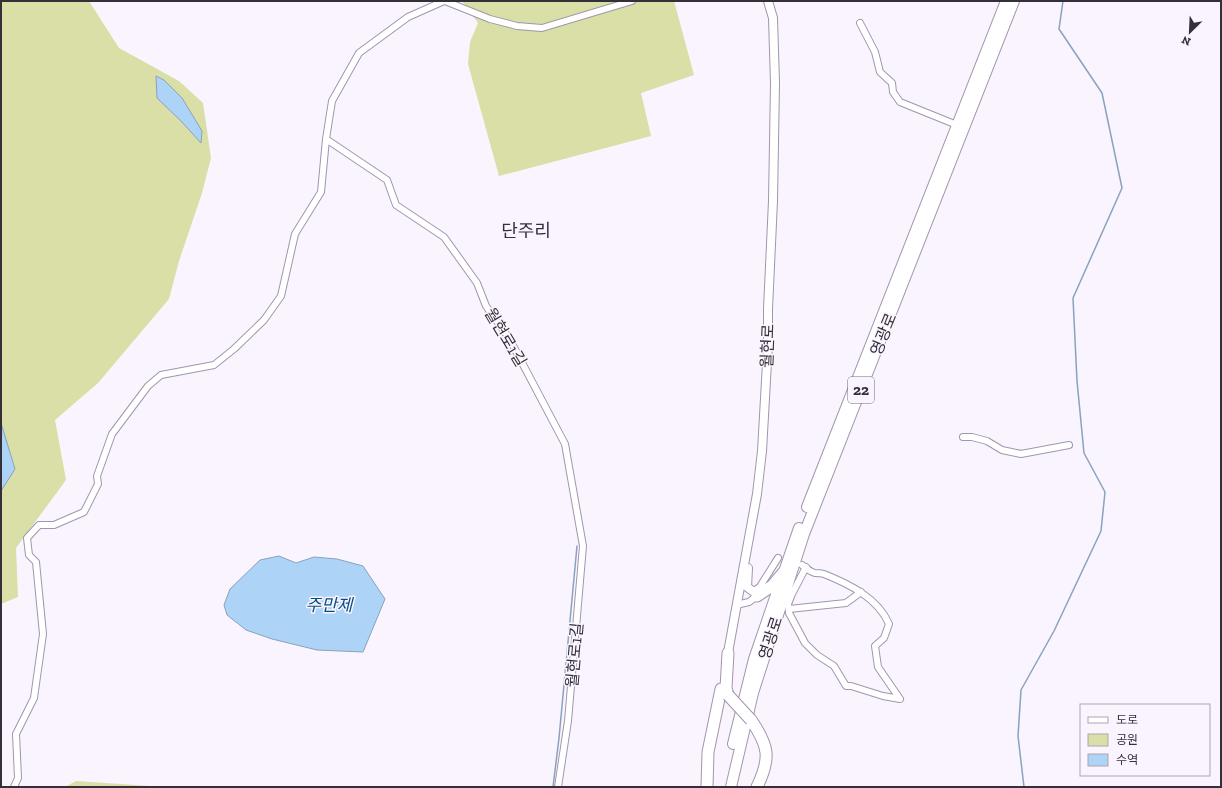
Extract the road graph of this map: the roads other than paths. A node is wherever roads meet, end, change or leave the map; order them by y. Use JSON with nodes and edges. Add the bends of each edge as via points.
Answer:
{"nodes":[{"id":1,"x":444,"y":1,"type":"edge"},
{"id":2,"x":632,"y":1,"type":"edge"},
{"id":3,"x":768,"y":1,"type":"edge"},
{"id":4,"x":1004,"y":1,"type":"edge"},
{"id":5,"x":1014,"y":1,"type":"edge"},
{"id":6,"x":860,"y":23,"type":"dead end"},
{"id":7,"x":952,"y":123,"type":"dead end"},
{"id":8,"x":326,"y":139,"type":"junction"},
{"id":9,"x":963,"y":437,"type":"dead end"},
{"id":10,"x":1069,"y":445,"type":"dead end"},
{"id":11,"x":750,"y":535,"type":"junction"},
{"id":12,"x":778,"y":558,"type":"dead end"},
{"id":13,"x":782,"y":573,"type":"junction"},
{"id":14,"x":759,"y":592,"type":"junction"},
{"id":15,"x":861,"y":592,"type":"junction"},
{"id":16,"x":736,"y":605,"type":"junction"},
{"id":17,"x":788,"y":609,"type":"junction"},
{"id":18,"x":728,"y":653,"type":"joint"},
{"id":19,"x":724,"y":692,"type":"junction"},
{"id":20,"x":14,"y":787,"type":"edge"},
{"id":21,"x":558,"y":787,"type":"edge"},
{"id":22,"x":707,"y":787,"type":"edge"},
{"id":23,"x":724,"y":787,"type":"edge"},
{"id":24,"x":731,"y":787,"type":"edge"},
{"id":25,"x":757,"y":787,"type":"edge"}],
"edges":[{"from":1,"to":2,"type":"street","via":[[490,19],[517,26],[542,28]]},
{"from":1,"to":8,"type":"street","via":[[408,17],[359,53],[332,100]]},
{"from":3,"to":11,"type":"street","name":"월현로","via":[[773,18],[775,83],[773,201],[762,451]]},
{"from":4,"to":13,"type":"main road","name":"영광로","number":"22"},
{"from":5,"to":24,"type":"main road","name":"영광로","number":"22","via":[[804,534],[753,693]]},
{"from":6,"to":7,"type":"street","via":[[875,52],[880,72],[892,83],[893,92],[900,102]]},
{"from":8,"to":20,"type":"street","via":[[321,192],[295,234],[281,296],[264,320],[214,365],[161,375],[148,386],[112,434],[96,476],[98,484],[84,512],[54,525],[38,525],[27,538],[29,555],[36,562],[43,634],[34,698],[16,734],[18,778]]},
{"from":8,"to":21,"type":"street","name":"월현로1길","via":[[387,180],[396,205],[444,237],[477,283],[486,306],[509,338],[565,444],[583,546],[568,721]]},
{"from":9,"to":10,"type":"street","via":[[987,441],[1002,450],[1021,454]]},
{"from":11,"to":14,"type":"street","via":[[747,587]]},
{"from":11,"to":16,"type":"street","name":"월현로"},
{"from":12,"to":14,"type":"street"},
{"from":13,"to":14,"type":"highway","via":[[772,586]]},
{"from":13,"to":23,"type":"main road","name":"영광로","number":"22","via":[[754,659]]},
{"from":14,"to":16,"type":"street","via":[[749,602]]},
{"from":15,"to":17,"type":"street","via":[[846,603]]},
{"from":15,"to":17,"type":"street","via":[[822,573],[813,573],[804,566]]},
{"from":15,"to":17,"type":"street","via":[[885,615],[888,624],[884,638],[875,646],[876,660],[900,699],[846,686],[834,666],[805,643]]},
{"from":16,"to":18,"type":"street","name":"월현로"},
{"from":18,"to":19,"type":"highway"},
{"from":19,"to":22,"type":"highway","via":[[708,752]]},
{"from":19,"to":25,"type":"highway","bridge":true,"via":[[763,736],[766,752],[765,770]]}]}
